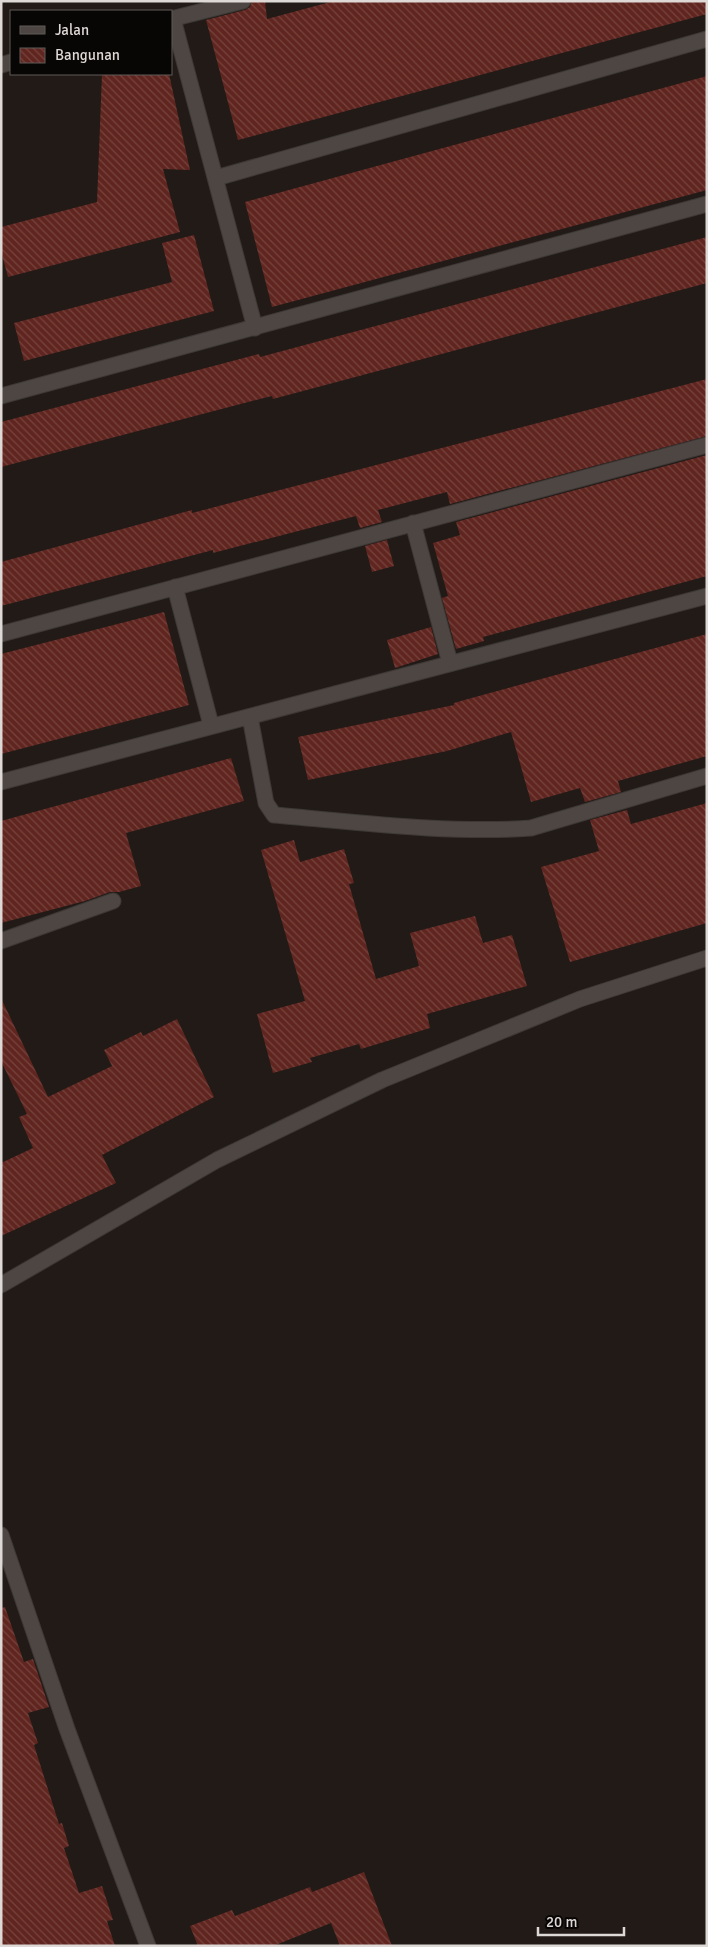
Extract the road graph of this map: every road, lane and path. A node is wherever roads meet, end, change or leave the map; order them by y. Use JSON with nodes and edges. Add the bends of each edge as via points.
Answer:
{"nodes":[{"id":1,"x":243,"y":1,"type":"edge"},
{"id":2,"x":172,"y":19,"type":"edge"},
{"id":3,"x":707,"y":39,"type":"edge"},
{"id":4,"x":216,"y":178,"type":"junction"},
{"id":5,"x":707,"y":204,"type":"edge"},
{"id":6,"x":255,"y":328,"type":"junction"},
{"id":7,"x":1,"y":396,"type":"edge"},
{"id":8,"x":707,"y":446,"type":"edge"},
{"id":9,"x":413,"y":523,"type":"junction"},
{"id":10,"x":175,"y":587,"type":"junction"},
{"id":11,"x":707,"y":596,"type":"edge"},
{"id":12,"x":1,"y":634,"type":"edge"},
{"id":13,"x":450,"y":663,"type":"junction"},
{"id":14,"x":250,"y":717,"type":"junction"},
{"id":15,"x":211,"y":725,"type":"junction"},
{"id":16,"x":707,"y":776,"type":"edge"},
{"id":17,"x":1,"y":782,"type":"edge"},
{"id":18,"x":113,"y":901,"type":"dead end"},
{"id":19,"x":1,"y":941,"type":"edge"},
{"id":20,"x":707,"y":958,"type":"edge"},
{"id":21,"x":1,"y":1285,"type":"edge"},
{"id":22,"x":1,"y":1535,"type":"edge"},
{"id":23,"x":148,"y":1946,"type":"edge"}],
"edges":[{"from":1,"to":2,"type":"street"},
{"from":2,"to":4,"type":"street"},
{"from":3,"to":4,"type":"street"},
{"from":4,"to":6,"type":"street"},
{"from":5,"to":6,"type":"street"},
{"from":6,"to":7,"type":"street"},
{"from":8,"to":9,"type":"street"},
{"from":9,"to":10,"type":"street"},
{"from":9,"to":13,"type":"street"},
{"from":10,"to":12,"type":"street"},
{"from":10,"to":15,"type":"street"},
{"from":11,"to":13,"type":"street"},
{"from":13,"to":14,"type":"street"},
{"from":14,"to":15,"type":"street"},
{"from":14,"to":16,"type":"street","via":[[266,803],[274,815],[400,825],[508,830],[531,828]]},
{"from":15,"to":17,"type":"street"},
{"from":18,"to":19,"type":"street"},
{"from":20,"to":21,"type":"street","via":[[580,999],[382,1080],[217,1160]]},
{"from":22,"to":23,"type":"street","via":[[67,1729]]}]}
